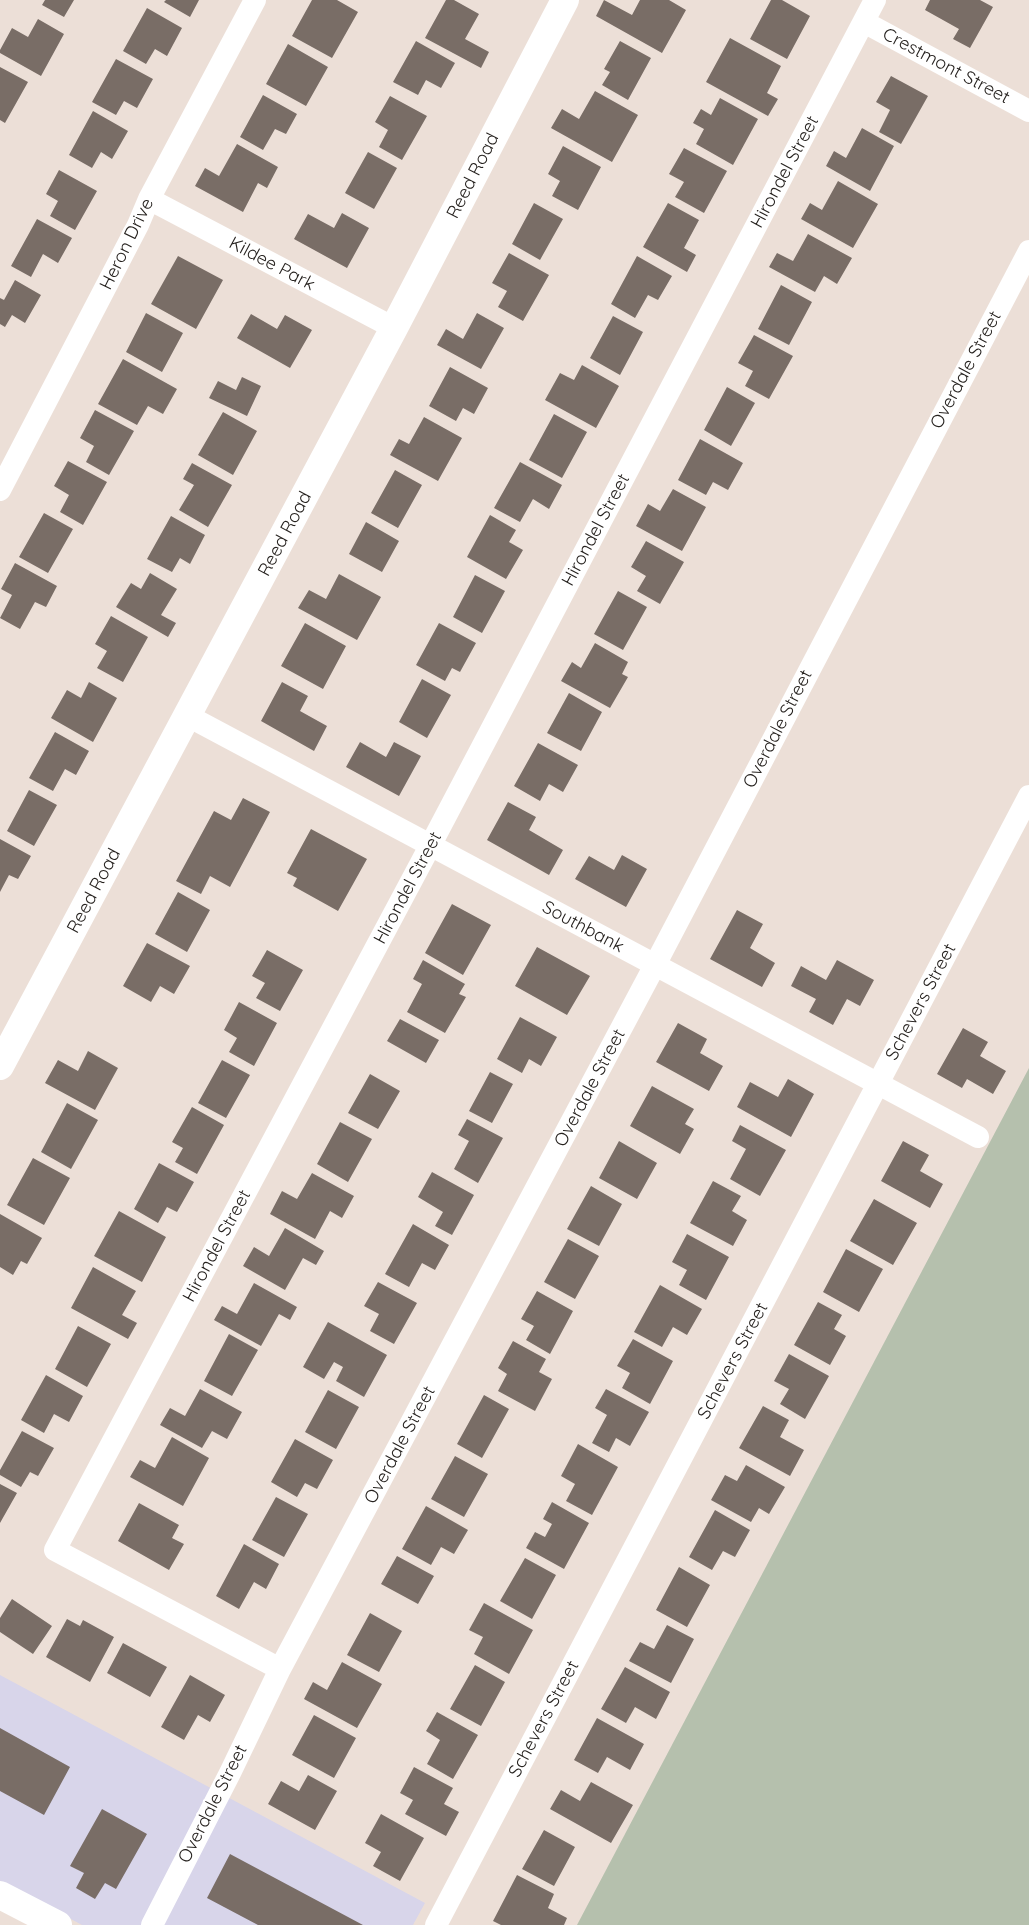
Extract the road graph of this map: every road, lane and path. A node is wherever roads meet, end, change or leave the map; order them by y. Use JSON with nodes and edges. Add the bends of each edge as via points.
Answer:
{"nodes":[{"id":1,"x":255,"y":0,"type":"edge"},
{"id":2,"x":565,"y":0,"type":"edge"},
{"id":3,"x":875,"y":0,"type":"edge"},
{"id":4,"x":864,"y":22,"type":"junction"},
{"id":5,"x":1029,"y":111,"type":"edge"},
{"id":6,"x":149,"y":199,"type":"junction"},
{"id":7,"x":1029,"y":250,"type":"edge"},
{"id":8,"x":394,"y":328,"type":"junction"},
{"id":9,"x":0,"y":490,"type":"edge"},
{"id":10,"x":188,"y":716,"type":"junction"},
{"id":11,"x":1029,"y":796,"type":"edge"},
{"id":12,"x":430,"y":846,"type":"junction"},
{"id":13,"x":656,"y":965,"type":"junction"},
{"id":14,"x":0,"y":1066,"type":"edge"},
{"id":15,"x":878,"y":1084,"type":"junction"},
{"id":16,"x":978,"y":1137,"type":"dead end"},
{"id":17,"x":280,"y":1669,"type":"junction"},
{"id":18,"x":0,"y":1895,"type":"edge"},
{"id":19,"x":58,"y":1925,"type":"edge"},
{"id":20,"x":152,"y":1925,"type":"edge"},
{"id":21,"x":436,"y":1925,"type":"edge"}],
"edges":[{"from":1,"to":6,"type":"street","name":"Heron Drive"},
{"from":2,"to":8,"type":"street","name":"Reed Road"},
{"from":3,"to":4,"type":"street","name":"Hirondel Street"},
{"from":4,"to":5,"type":"street","name":"Crestmont Street"},
{"from":4,"to":12,"type":"street","name":"Hirondel Street"},
{"from":6,"to":8,"type":"street","name":"Kildee Park"},
{"from":6,"to":9,"type":"street","name":"Heron Drive"},
{"from":7,"to":13,"type":"street","name":"Overdale Street"},
{"from":8,"to":10,"type":"street","name":"Reed Road"},
{"from":10,"to":12,"type":"street","name":"Southbank"},
{"from":10,"to":14,"type":"street","name":"Reed Road"},
{"from":11,"to":15,"type":"street","name":"Schevers Street"},
{"from":12,"to":13,"type":"street","name":"Southbank"},
{"from":12,"to":17,"type":"street","name":"Hirondel Street","via":[[55,1550]]},
{"from":13,"to":15,"type":"street","name":"Southbank"},
{"from":13,"to":17,"type":"street","name":"Overdale Street"},
{"from":15,"to":16,"type":"street","name":"Southbank"},
{"from":15,"to":21,"type":"street","name":"Schevers Street"},
{"from":17,"to":20,"type":"street","name":"Overdale Street"},
{"from":18,"to":19,"type":"street"}]}
